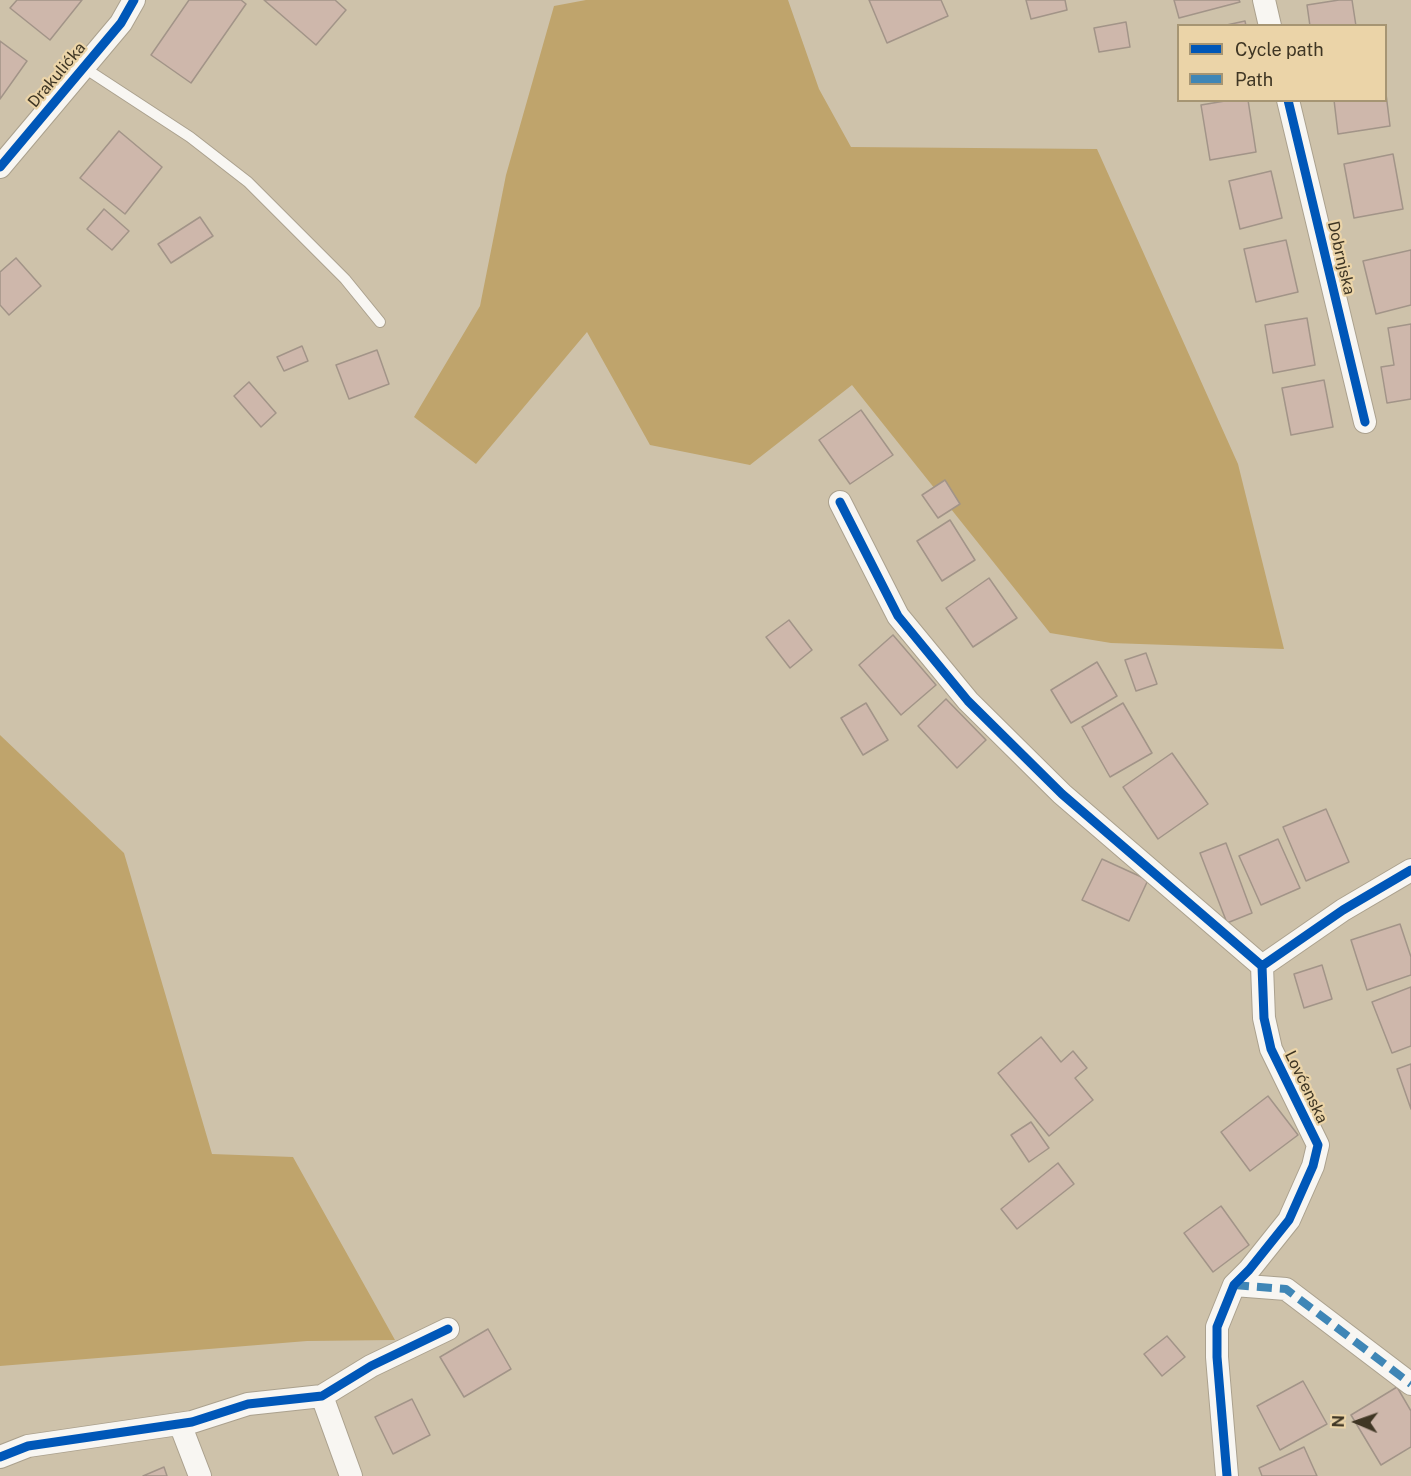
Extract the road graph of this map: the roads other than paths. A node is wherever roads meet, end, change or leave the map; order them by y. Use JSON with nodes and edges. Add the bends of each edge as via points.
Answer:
{"nodes":[{"id":1,"x":134,"y":0,"type":"edge"},
{"id":2,"x":1264,"y":0,"type":"edge"},
{"id":3,"x":1270,"y":24,"type":"edge"},
{"id":4,"x":83,"y":68,"type":"junction"},
{"id":5,"x":1288,"y":102,"type":"edge"},
{"id":6,"x":0,"y":167,"type":"edge"},
{"id":7,"x":380,"y":322,"type":"dead end"},
{"id":8,"x":1365,"y":422,"type":"dead end"},
{"id":9,"x":840,"y":501,"type":"dead end"},
{"id":10,"x":1411,"y":870,"type":"edge"},
{"id":11,"x":1262,"y":966,"type":"junction"},
{"id":12,"x":1234,"y":1285,"type":"junction"},
{"id":13,"x":447,"y":1329,"type":"dead end"},
{"id":14,"x":1411,"y":1384,"type":"edge"},
{"id":15,"x":322,"y":1396,"type":"junction"},
{"id":16,"x":180,"y":1424,"type":"junction"},
{"id":17,"x":0,"y":1457,"type":"edge"},
{"id":18,"x":200,"y":1476,"type":"edge"},
{"id":19,"x":351,"y":1476,"type":"edge"},
{"id":20,"x":1227,"y":1476,"type":"edge"}],
"edges":[{"from":1,"to":4,"type":"street","name":"Drakulićka","via":[[121,23]]},
{"from":2,"to":3,"type":"street"},
{"from":4,"to":6,"type":"street","name":"Drakulićka"},
{"from":4,"to":7,"type":"lane","via":[[190,137],[248,182],[345,279]]},
{"from":5,"to":8,"type":"street","name":"Dobrnjska"},
{"from":9,"to":11,"type":"street","via":[[898,616],[968,701],[1062,794]]},
{"from":10,"to":11,"type":"street","via":[[1343,910]]},
{"from":11,"to":12,"type":"street","name":"Lovćenska","via":[[1270,1049],[1318,1145],[1313,1167],[1289,1220]]},
{"from":12,"to":14,"type":"street","via":[[1286,1289]]},
{"from":12,"to":20,"type":"street","name":"Lovćenska","via":[[1217,1327]]},
{"from":13,"to":15,"type":"street","via":[[371,1366]]},
{"from":15,"to":16,"type":"street","via":[[248,1404]]},
{"from":15,"to":19,"type":"street"},
{"from":16,"to":17,"type":"street","via":[[28,1446]]},
{"from":16,"to":18,"type":"street"}]}
